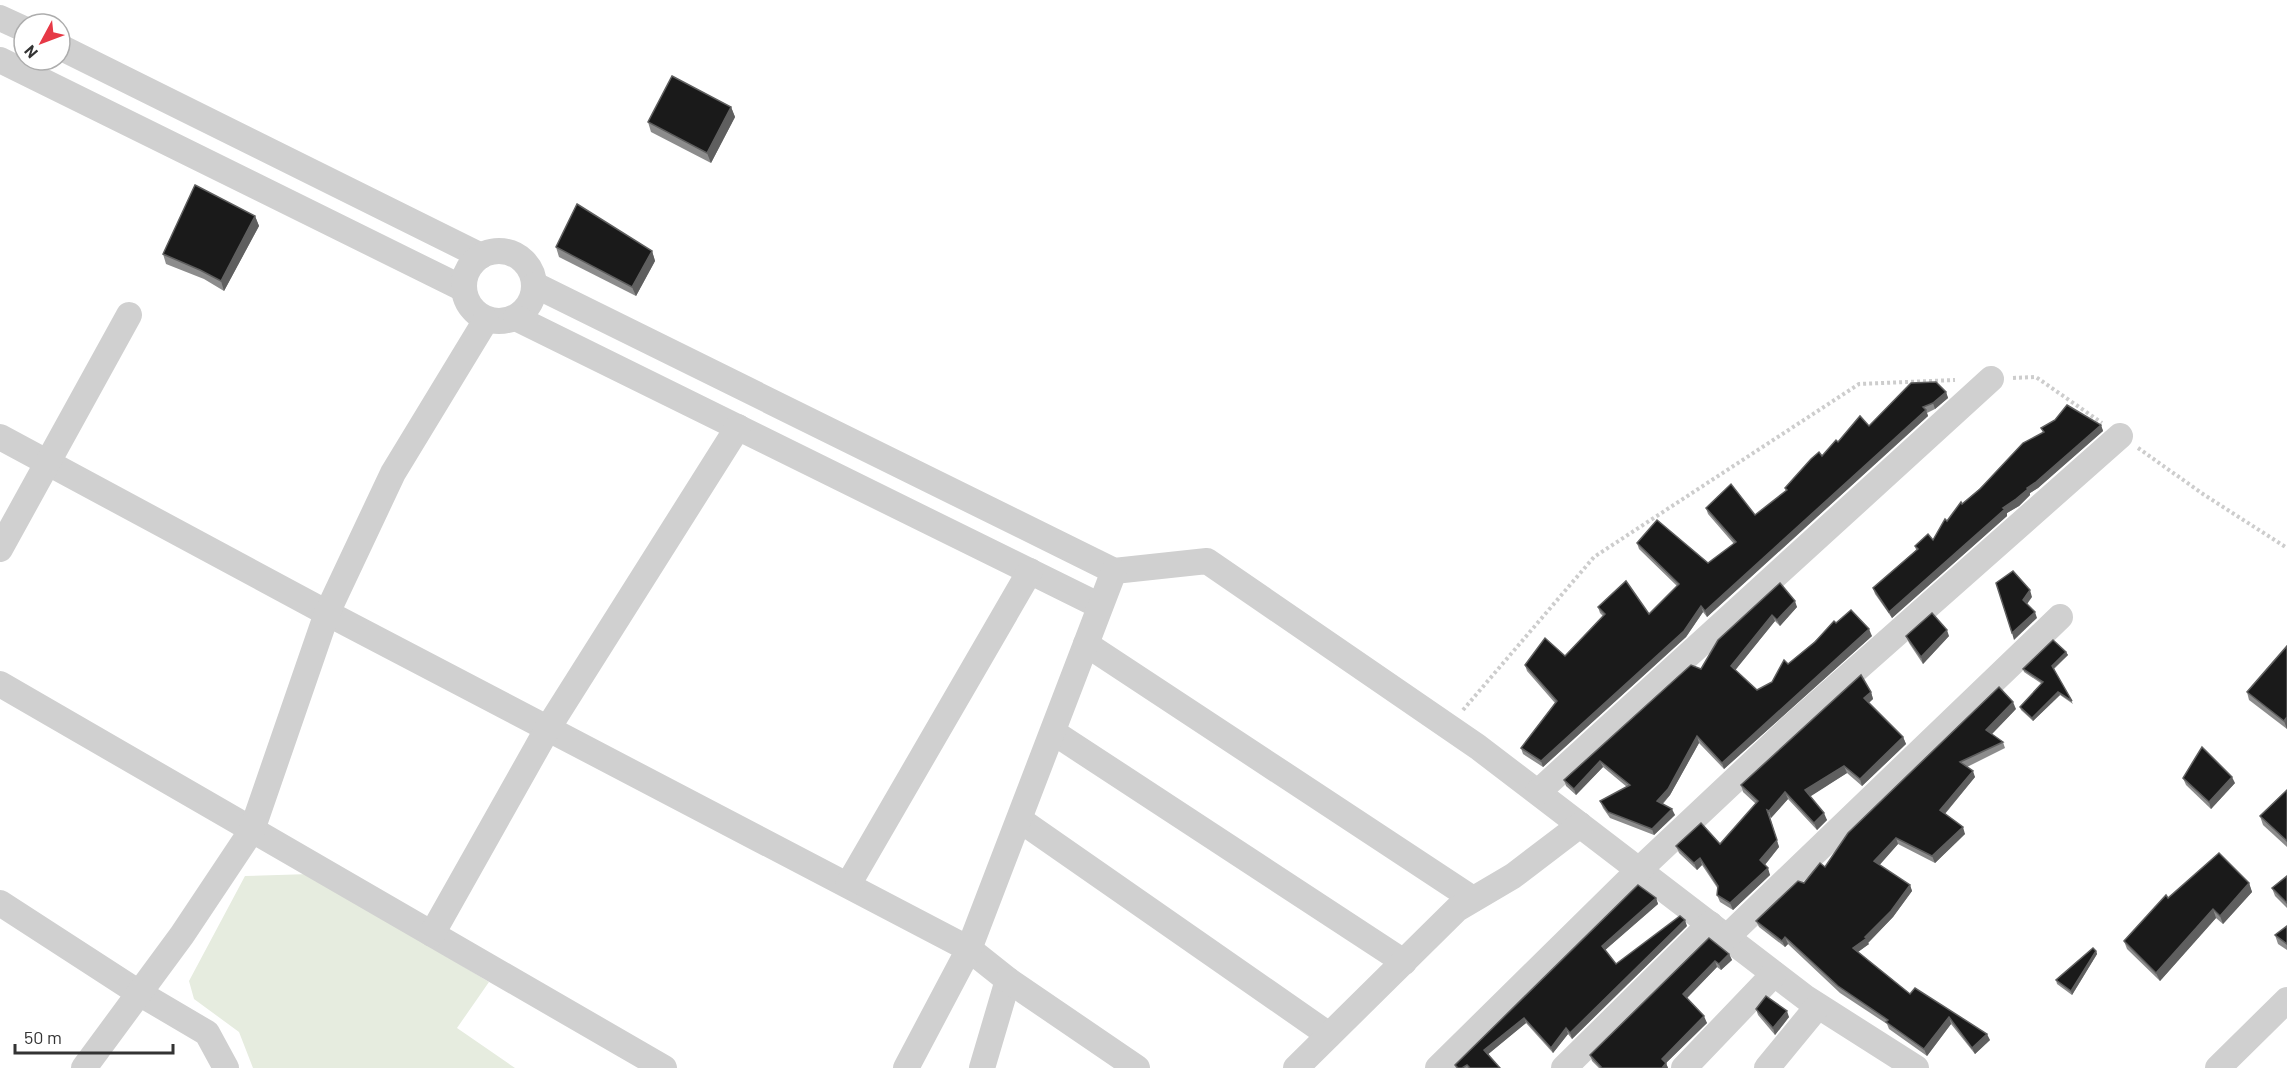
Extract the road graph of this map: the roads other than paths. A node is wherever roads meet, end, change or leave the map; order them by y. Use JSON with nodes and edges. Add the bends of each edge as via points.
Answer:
{"nodes":[{"id":1,"x":72,"y":53,"type":"edge"},
{"id":2,"x":0,"y":60,"type":"edge"},
{"id":3,"x":289,"y":161,"type":"junction"},
{"id":4,"x":277,"y":197,"type":"junction"},
{"id":5,"x":481,"y":256,"type":"junction"},
{"id":6,"x":535,"y":285,"type":"junction"},
{"id":7,"x":464,"y":289,"type":"junction"},
{"id":8,"x":129,"y":315,"type":"dead end"},
{"id":9,"x":516,"y":318,"type":"junction"},
{"id":10,"x":486,"y":320,"type":"junction"},
{"id":11,"x":1991,"y":379,"type":"dead end"},
{"id":12,"x":738,"y":427,"type":"junction"},
{"id":13,"x":2120,"y":436,"type":"dead end"},
{"id":14,"x":0,"y":437,"type":"edge"},
{"id":15,"x":48,"y":462,"type":"junction"},
{"id":16,"x":0,"y":549,"type":"edge"},
{"id":17,"x":1114,"y":571,"type":"junction"},
{"id":18,"x":1030,"y":572,"type":"junction"},
{"id":19,"x":1100,"y":606,"type":"junction"},
{"id":20,"x":327,"y":613,"type":"junction"},
{"id":21,"x":2060,"y":617,"type":"dead end"},
{"id":22,"x":1086,"y":644,"type":"junction"},
{"id":23,"x":0,"y":684,"type":"edge"},
{"id":24,"x":548,"y":728,"type":"junction"},
{"id":25,"x":1053,"y":732,"type":"junction"},
{"id":26,"x":1538,"y":792,"type":"junction"},
{"id":27,"x":1020,"y":820,"type":"junction"},
{"id":28,"x":1580,"y":825,"type":"junction"},
{"id":29,"x":252,"y":830,"type":"junction"},
{"id":30,"x":1639,"y":870,"type":"junction"},
{"id":31,"x":848,"y":885,"type":"junction"},
{"id":32,"x":1473,"y":899,"type":"junction"},
{"id":33,"x":0,"y":903,"type":"edge"},
{"id":34,"x":1718,"y":931,"type":"junction"},
{"id":35,"x":432,"y":934,"type":"junction"},
{"id":36,"x":969,"y":949,"type":"junction"},
{"id":37,"x":1404,"y":962,"type":"junction"},
{"id":38,"x":1774,"y":974,"type":"junction"},
{"id":39,"x":1008,"y":980,"type":"junction"},
{"id":40,"x":139,"y":993,"type":"junction"},
{"id":41,"x":2287,"y":1000,"type":"edge"},
{"id":42,"x":1818,"y":1006,"type":"junction"},
{"id":43,"x":1329,"y":1035,"type":"junction"},
{"id":44,"x":84,"y":1068,"type":"edge"},
{"id":45,"x":226,"y":1068,"type":"edge"},
{"id":46,"x":664,"y":1068,"type":"edge"},
{"id":47,"x":906,"y":1068,"type":"edge"},
{"id":48,"x":982,"y":1068,"type":"edge"},
{"id":49,"x":1137,"y":1068,"type":"edge"},
{"id":50,"x":1296,"y":1068,"type":"edge"},
{"id":51,"x":1438,"y":1068,"type":"edge"},
{"id":52,"x":1564,"y":1068,"type":"edge"},
{"id":53,"x":1684,"y":1068,"type":"edge"},
{"id":54,"x":1767,"y":1068,"type":"edge"},
{"id":55,"x":1916,"y":1068,"type":"edge"},
{"id":56,"x":2218,"y":1068,"type":"edge"}],
"edges":[{"from":1,"to":3,"type":"street"},
{"from":2,"to":4,"type":"street"},
{"from":3,"to":4,"type":"street"},
{"from":3,"to":5,"type":"street"},
{"from":4,"to":7,"type":"street"},
{"from":5,"to":6,"type":"street","via":[[504,251],[516,255],[526,263]]},
{"from":5,"to":7,"type":"street","via":[[468,270]]},
{"from":6,"to":9,"type":"street","via":[[530,304]]},
{"from":6,"to":17,"type":"street"},
{"from":7,"to":10,"type":"street","via":[[471,308]]},
{"from":8,"to":15,"type":"street"},
{"from":9,"to":10,"type":"street"},
{"from":9,"to":12,"type":"street"},
{"from":10,"to":20,"type":"street","via":[[393,472]]},
{"from":11,"to":26,"type":"street"},
{"from":12,"to":18,"type":"street"},
{"from":12,"to":24,"type":"street"},
{"from":13,"to":30,"type":"street","via":[[1791,727]]},
{"from":14,"to":15,"type":"street"},
{"from":15,"to":16,"type":"street"},
{"from":15,"to":20,"type":"street"},
{"from":17,"to":19,"type":"street"},
{"from":17,"to":26,"type":"street","via":[[1207,561]]},
{"from":18,"to":19,"type":"street"},
{"from":18,"to":31,"type":"street"},
{"from":19,"to":22,"type":"street"},
{"from":20,"to":24,"type":"street"},
{"from":20,"to":29,"type":"street"},
{"from":21,"to":34,"type":"street"},
{"from":22,"to":25,"type":"street"},
{"from":22,"to":32,"type":"street"},
{"from":23,"to":29,"type":"street"},
{"from":24,"to":31,"type":"street"},
{"from":24,"to":35,"type":"street"},
{"from":25,"to":27,"type":"street"},
{"from":25,"to":37,"type":"street"},
{"from":26,"to":28,"type":"street"},
{"from":27,"to":36,"type":"street"},
{"from":27,"to":43,"type":"street"},
{"from":28,"to":30,"type":"street"},
{"from":28,"to":32,"type":"street","via":[[1513,876]]},
{"from":29,"to":35,"type":"street"},
{"from":29,"to":40,"type":"street"},
{"from":30,"to":34,"type":"street"},
{"from":30,"to":51,"type":"street"},
{"from":31,"to":36,"type":"street"},
{"from":32,"to":37,"type":"street","via":[[1457,909]]},
{"from":33,"to":40,"type":"street"},
{"from":34,"to":38,"type":"street"},
{"from":34,"to":52,"type":"street"},
{"from":35,"to":46,"type":"street"},
{"from":36,"to":39,"type":"street"},
{"from":36,"to":47,"type":"street"},
{"from":37,"to":43,"type":"street"},
{"from":38,"to":42,"type":"street"},
{"from":38,"to":53,"type":"street"},
{"from":39,"to":48,"type":"street"},
{"from":39,"to":49,"type":"street"},
{"from":40,"to":44,"type":"street"},
{"from":40,"to":45,"type":"street","via":[[207,1033]]},
{"from":41,"to":56,"type":"street"},
{"from":42,"to":54,"type":"street"},
{"from":42,"to":55,"type":"street"},
{"from":43,"to":50,"type":"street"}]}
